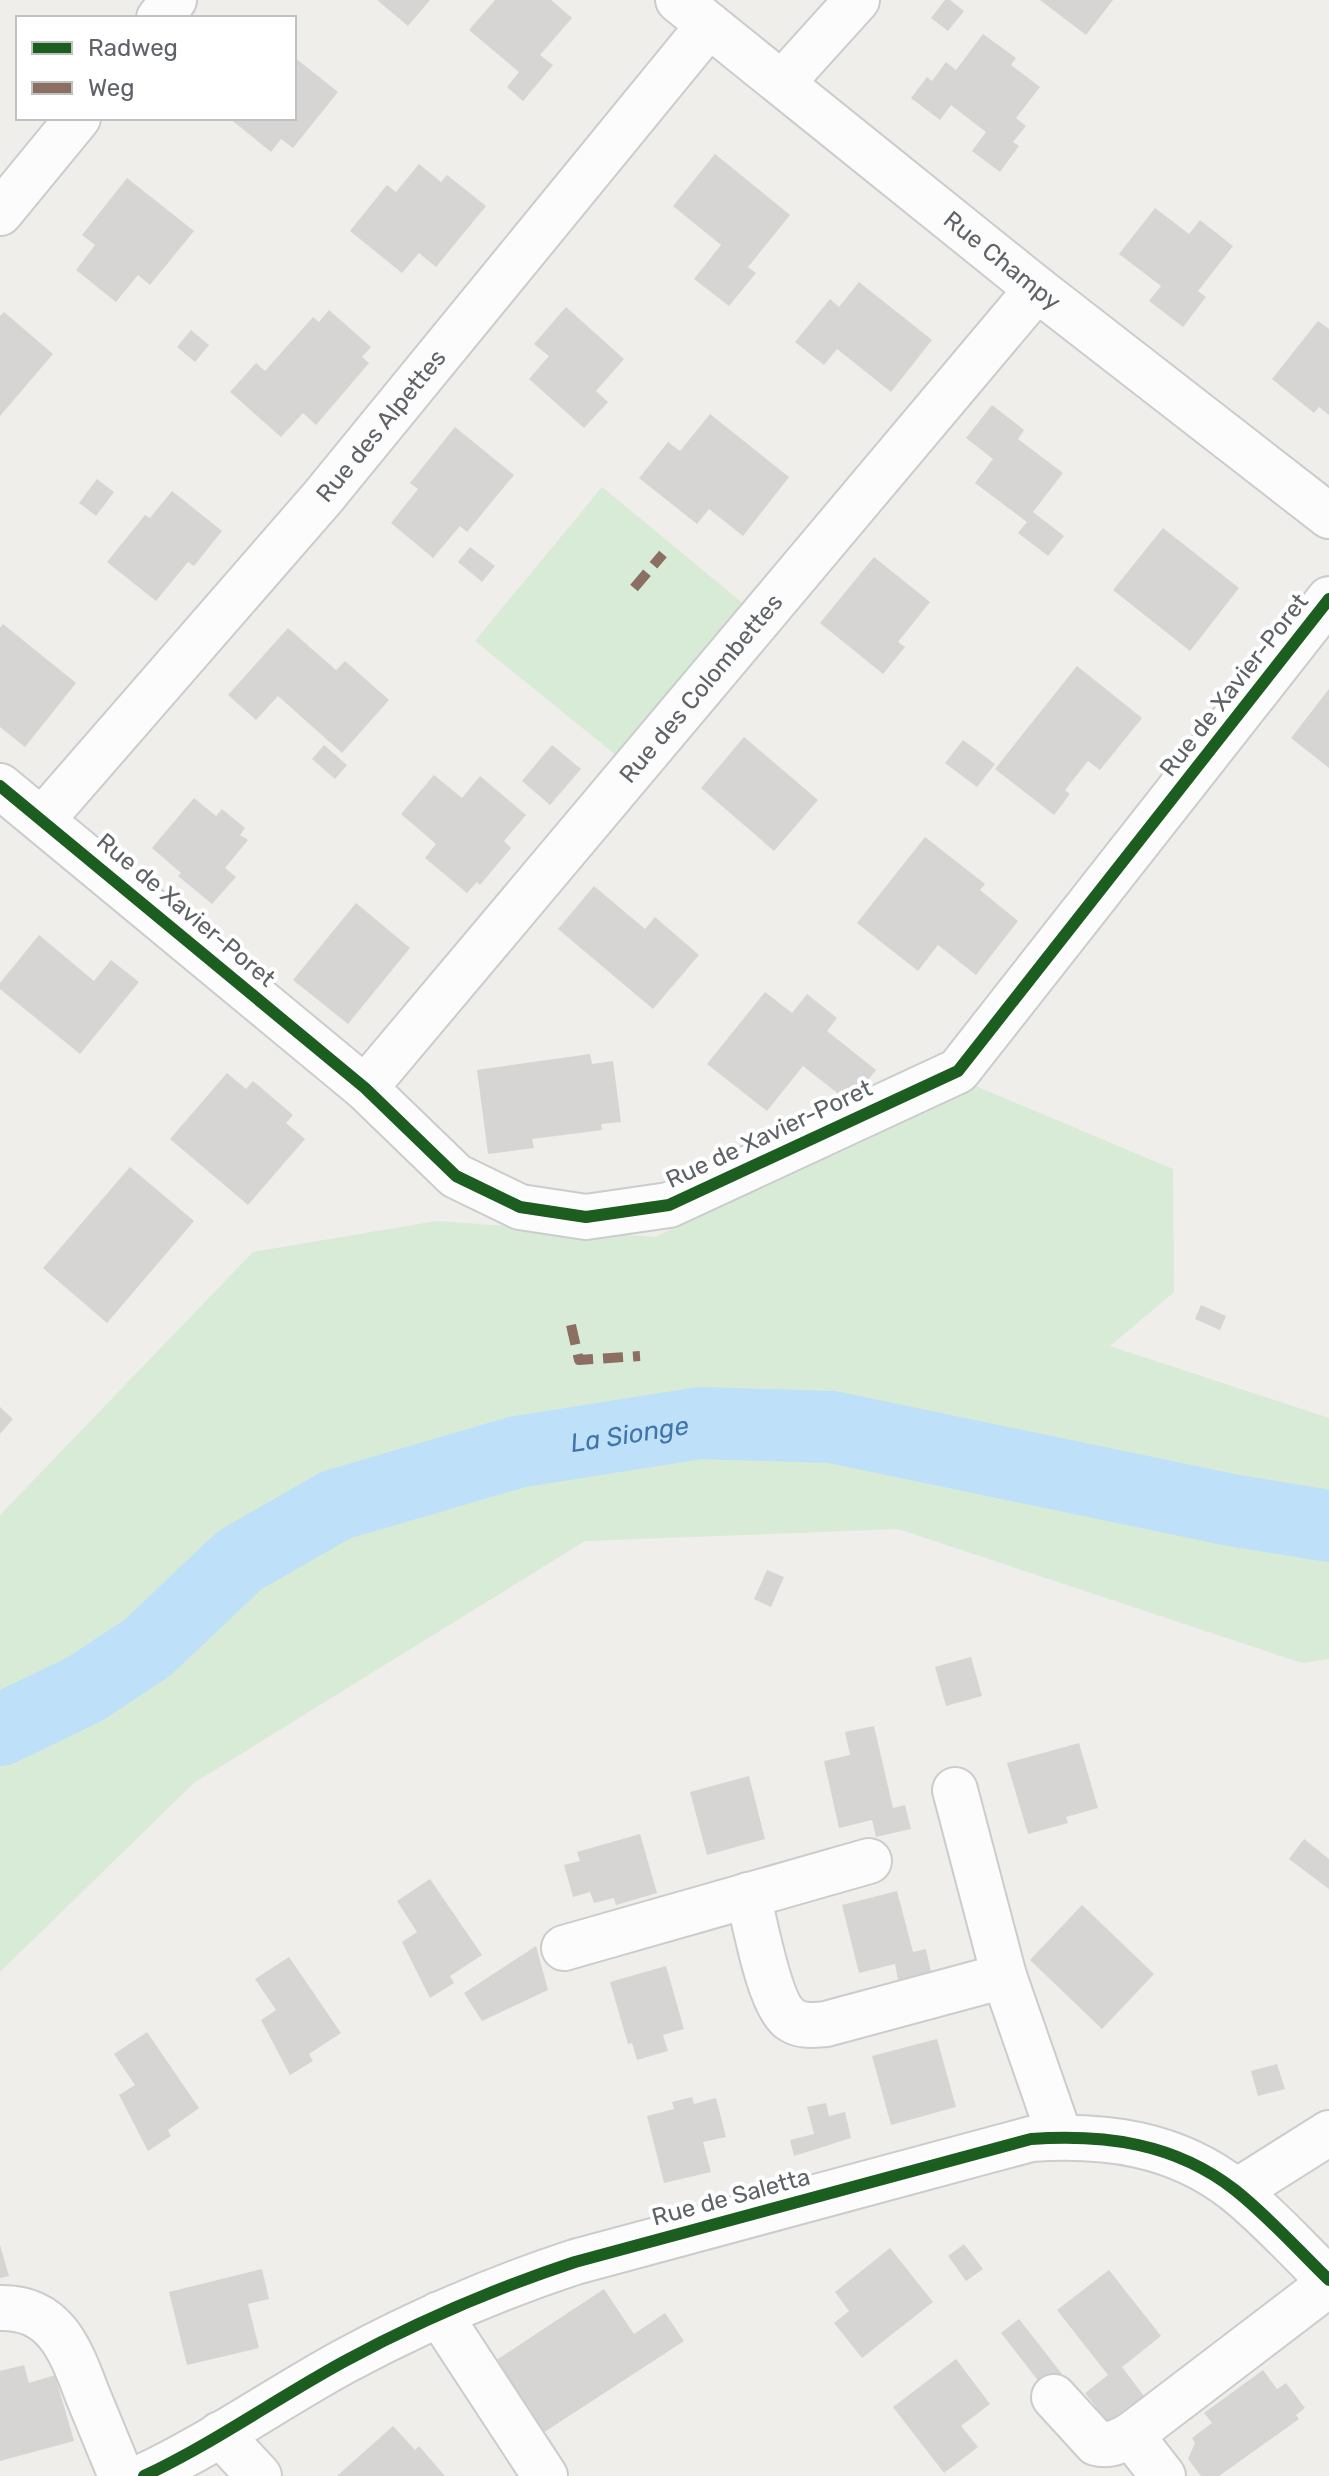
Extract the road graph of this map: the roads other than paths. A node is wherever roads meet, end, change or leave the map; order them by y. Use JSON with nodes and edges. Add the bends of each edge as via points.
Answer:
{"nodes":[{"id":1,"x":174,"y":0,"type":"edge"},
{"id":2,"x":857,"y":0,"type":"edge"},
{"id":3,"x":694,"y":12,"type":"edge"},
{"id":4,"x":161,"y":16,"type":"edge"},
{"id":5,"x":782,"y":83,"type":"junction"},
{"id":6,"x":76,"y":120,"type":"edge"},
{"id":7,"x":9,"y":186,"type":"edge"},
{"id":8,"x":1037,"y":289,"type":"junction"},
{"id":9,"x":1329,"y":516,"type":"edge"},
{"id":10,"x":1329,"y":599,"type":"edge"},
{"id":11,"x":0,"y":786,"type":"edge"},
{"id":12,"x":42,"y":820,"type":"junction"},
{"id":13,"x":365,"y":1088,"type":"junction"},
{"id":14,"x":955,"y":1790,"type":"dead end"},
{"id":15,"x":869,"y":1861,"type":"dead end"},
{"id":16,"x":748,"y":1895,"type":"junction"},
{"id":17,"x":564,"y":1948,"type":"dead end"},
{"id":18,"x":1004,"y":1976,"type":"junction"},
{"id":19,"x":1329,"y":2133,"type":"edge"},
{"id":20,"x":1060,"y":2137,"type":"junction"},
{"id":21,"x":1237,"y":2191,"type":"junction"},
{"id":22,"x":1329,"y":2282,"type":"edge"},
{"id":23,"x":0,"y":2308,"type":"edge"},
{"id":24,"x":439,"y":2314,"type":"junction"},
{"id":25,"x":1054,"y":2397,"type":"dead end"},
{"id":26,"x":220,"y":2434,"type":"junction"},
{"id":27,"x":1131,"y":2435,"type":"junction"},
{"id":28,"x":121,"y":2476,"type":"edge"},
{"id":29,"x":144,"y":2476,"type":"edge"},
{"id":30,"x":259,"y":2476,"type":"edge"},
{"id":31,"x":545,"y":2476,"type":"edge"},
{"id":32,"x":1163,"y":2476,"type":"edge"}],
"edges":[{"from":1,"to":4,"type":"street"},
{"from":2,"to":5,"type":"street"},
{"from":3,"to":5,"type":"street","name":"Rue Champy"},
{"from":3,"to":12,"type":"street","name":"Rue des Alpettes","via":[[323,497]]},
{"from":5,"to":8,"type":"street","name":"Rue Champy"},
{"from":6,"to":7,"type":"street"},
{"from":8,"to":9,"type":"street","name":"Rue Champy"},
{"from":8,"to":13,"type":"street","name":"Rue des Colombettes"},
{"from":10,"to":13,"type":"street","name":"Rue de Xavier-Poret","via":[[958,1071],[669,1205],[586,1217],[520,1207],[456,1176]]},
{"from":11,"to":12,"type":"street","name":"Rue de Xavier-Poret"},
{"from":12,"to":13,"type":"street","name":"Rue de Xavier-Poret"},
{"from":14,"to":18,"type":"street"},
{"from":15,"to":16,"type":"street"},
{"from":16,"to":17,"type":"street"},
{"from":16,"to":18,"type":"street","via":[[771,1987],[786,2017],[798,2024],[826,2024]]},
{"from":18,"to":20,"type":"street"},
{"from":19,"to":21,"type":"street"},
{"from":20,"to":21,"type":"street","name":"Rue de Saletta","via":[[1142,2145],[1194,2164]]},
{"from":20,"to":24,"type":"street","name":"Rue de Saletta","via":[[1002,2146],[575,2262]]},
{"from":21,"to":22,"type":"street","name":"Rue de Saletta"},
{"from":22,"to":27,"type":"street","name":"Rue de Saletta"},
{"from":23,"to":28,"type":"street","via":[[44,2320],[70,2349]]},
{"from":24,"to":26,"type":"street","name":"Rue de Saletta","via":[[346,2360]]},
{"from":24,"to":31,"type":"street"},
{"from":25,"to":27,"type":"street","name":"Rue de Saletta","via":[[1096,2443],[1114,2444]]},
{"from":26,"to":29,"type":"street","name":"Rue de Saletta"},
{"from":26,"to":30,"type":"street"},
{"from":27,"to":32,"type":"street"}]}
